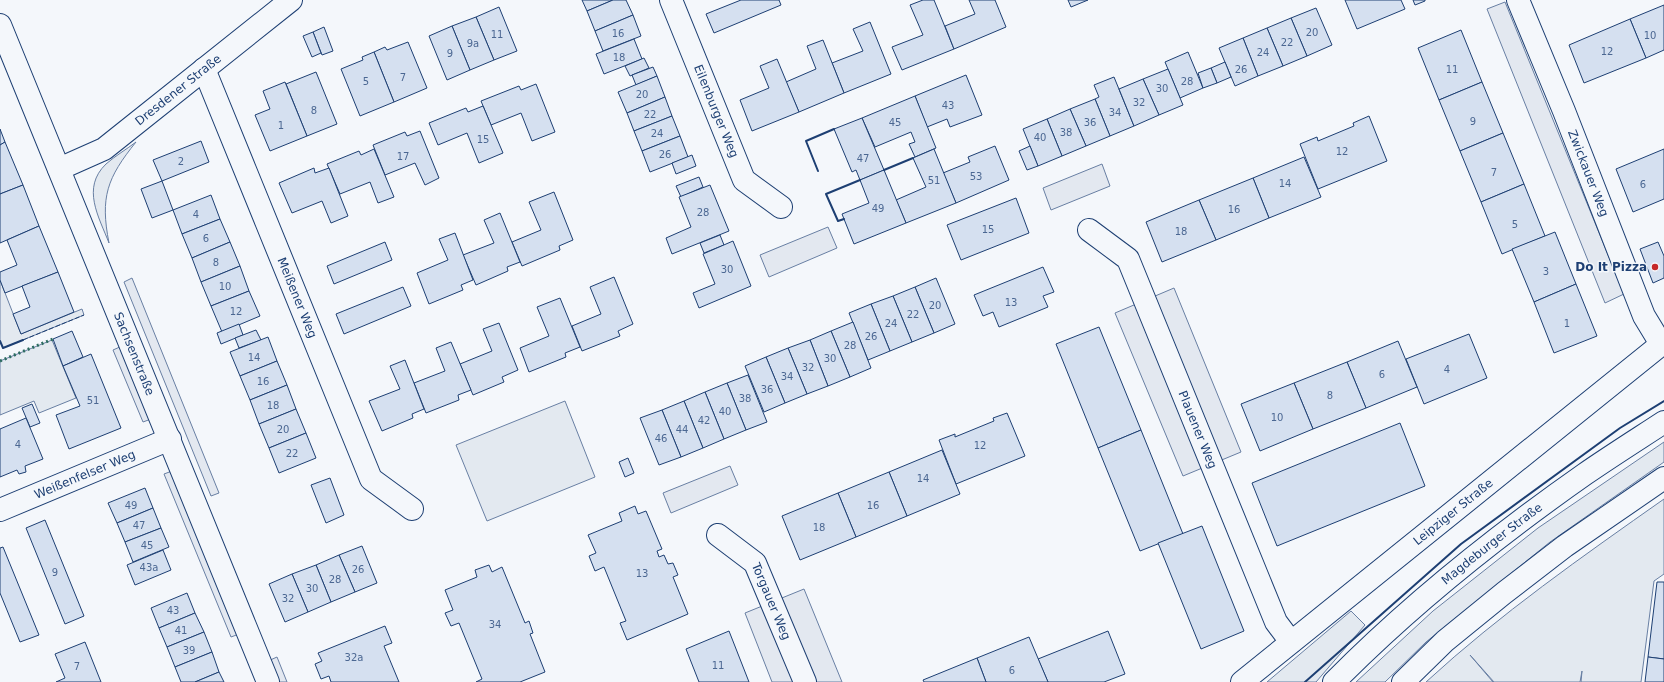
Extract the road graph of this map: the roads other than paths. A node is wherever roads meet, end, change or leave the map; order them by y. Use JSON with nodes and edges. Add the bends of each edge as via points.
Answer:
{"nodes":[{"id":1,"x":291,"y":0,"type":"edge"},
{"id":2,"x":671,"y":0,"type":"edge"},
{"id":3,"x":1518,"y":0,"type":"edge"},
{"id":4,"x":0,"y":25,"type":"edge"},
{"id":5,"x":204,"y":69,"type":"junction"},
{"id":6,"x":59,"y":169,"type":"junction"},
{"id":7,"x":781,"y":207,"type":"dead end"},
{"id":8,"x":1090,"y":230,"type":"dead end"},
{"id":9,"x":1662,"y":343,"type":"edge"},
{"id":10,"x":1664,"y":422,"type":"edge"},
{"id":11,"x":170,"y":439,"type":"junction"},
{"id":12,"x":1664,"y":478,"type":"edge"},
{"id":13,"x":412,"y":509,"type":"dead end"},
{"id":14,"x":0,"y":510,"type":"edge"},
{"id":15,"x":718,"y":535,"type":"dead end"},
{"id":16,"x":1291,"y":642,"type":"junction"},
{"id":17,"x":268,"y":682,"type":"edge"},
{"id":18,"x":805,"y":682,"type":"edge"},
{"id":19,"x":1242,"y":682,"type":"edge"},
{"id":20,"x":1334,"y":682,"type":"edge"},
{"id":21,"x":1402,"y":682,"type":"edge"}],
"edges":[{"from":1,"to":5,"type":"street","name":"Dresdener Straße"},
{"from":2,"to":7,"type":"street","name":"Eilenburger Weg","via":[[744,180]]},
{"from":3,"to":9,"type":"street","name":"Zwickauer Weg","via":[[1644,316]]},
{"from":4,"to":6,"type":"street","name":"Sachsenstraße"},
{"from":5,"to":6,"type":"street","name":"Dresdener Straße","via":[[104,149]]},
{"from":5,"to":13,"type":"street","name":"Meißener Weg","via":[[370,479]]},
{"from":6,"to":11,"type":"street","name":"Sachsenstraße"},
{"from":8,"to":16,"type":"street","name":"Plauener Weg","via":[[1128,259],[1276,622]]},
{"from":9,"to":16,"type":"street","name":"Leipziger Straße"},
{"from":10,"to":20,"type":"street","name":"Magdeburger Straße","via":[[1586,473],[1467,563],[1361,654]]},
{"from":11,"to":14,"type":"street","name":"Weißenfelser Weg"},
{"from":11,"to":17,"type":"street","name":"Sachsenstraße"},
{"from":12,"to":21,"type":"street","via":[[1565,546],[1504,593],[1445,641]]},
{"from":15,"to":18,"type":"street","name":"Torgauer Weg","via":[[755,563]]},
{"from":16,"to":19,"type":"street","name":"Leipziger Straße"}]}
